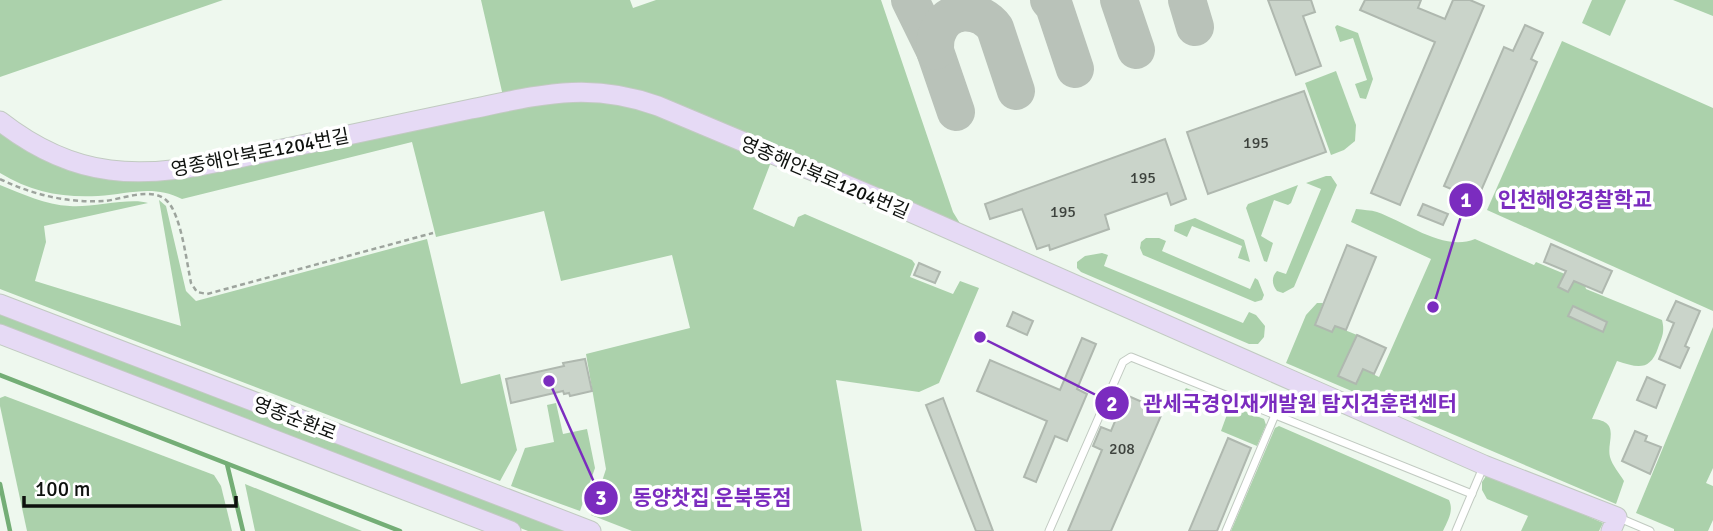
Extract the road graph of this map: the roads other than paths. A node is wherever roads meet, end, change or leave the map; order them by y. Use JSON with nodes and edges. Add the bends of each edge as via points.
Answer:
{"nodes":[{"id":1,"x":0,"y":121,"type":"edge"},
{"id":2,"x":0,"y":304,"type":"edge"},
{"id":3,"x":0,"y":334,"type":"edge"},
{"id":4,"x":1275,"y":415,"type":"junction"},
{"id":5,"x":1484,"y":465,"type":"junction"},
{"id":6,"x":1472,"y":494,"type":"junction"},
{"id":7,"x":1614,"y":524,"type":"edge"},
{"id":8,"x":512,"y":531,"type":"edge"},
{"id":9,"x":591,"y":531,"type":"edge"},
{"id":10,"x":1049,"y":531,"type":"edge"},
{"id":11,"x":1226,"y":531,"type":"edge"},
{"id":12,"x":1456,"y":531,"type":"edge"},
{"id":13,"x":1650,"y":531,"type":"edge"}],
"edges":[{"from":1,"to":5,"type":"street","name":"영종해안북로1204번길","via":[[68,160],[111,170],[160,172],[548,93],[617,93],[901,208]]},
{"from":2,"to":9,"type":"street","name":"영종순환로"},
{"from":3,"to":8,"type":"street","name":"영종순환로"},
{"from":4,"to":6,"type":"lane"},
{"from":4,"to":10,"type":"lane","via":[[1126,358]]},
{"from":4,"to":11,"type":"lane"},
{"from":5,"to":6,"type":"lane"},
{"from":5,"to":7,"type":"street","name":"영종해안북로1204번길"},
{"from":6,"to":12,"type":"lane"},
{"from":7,"to":13,"type":"lane"}]}
